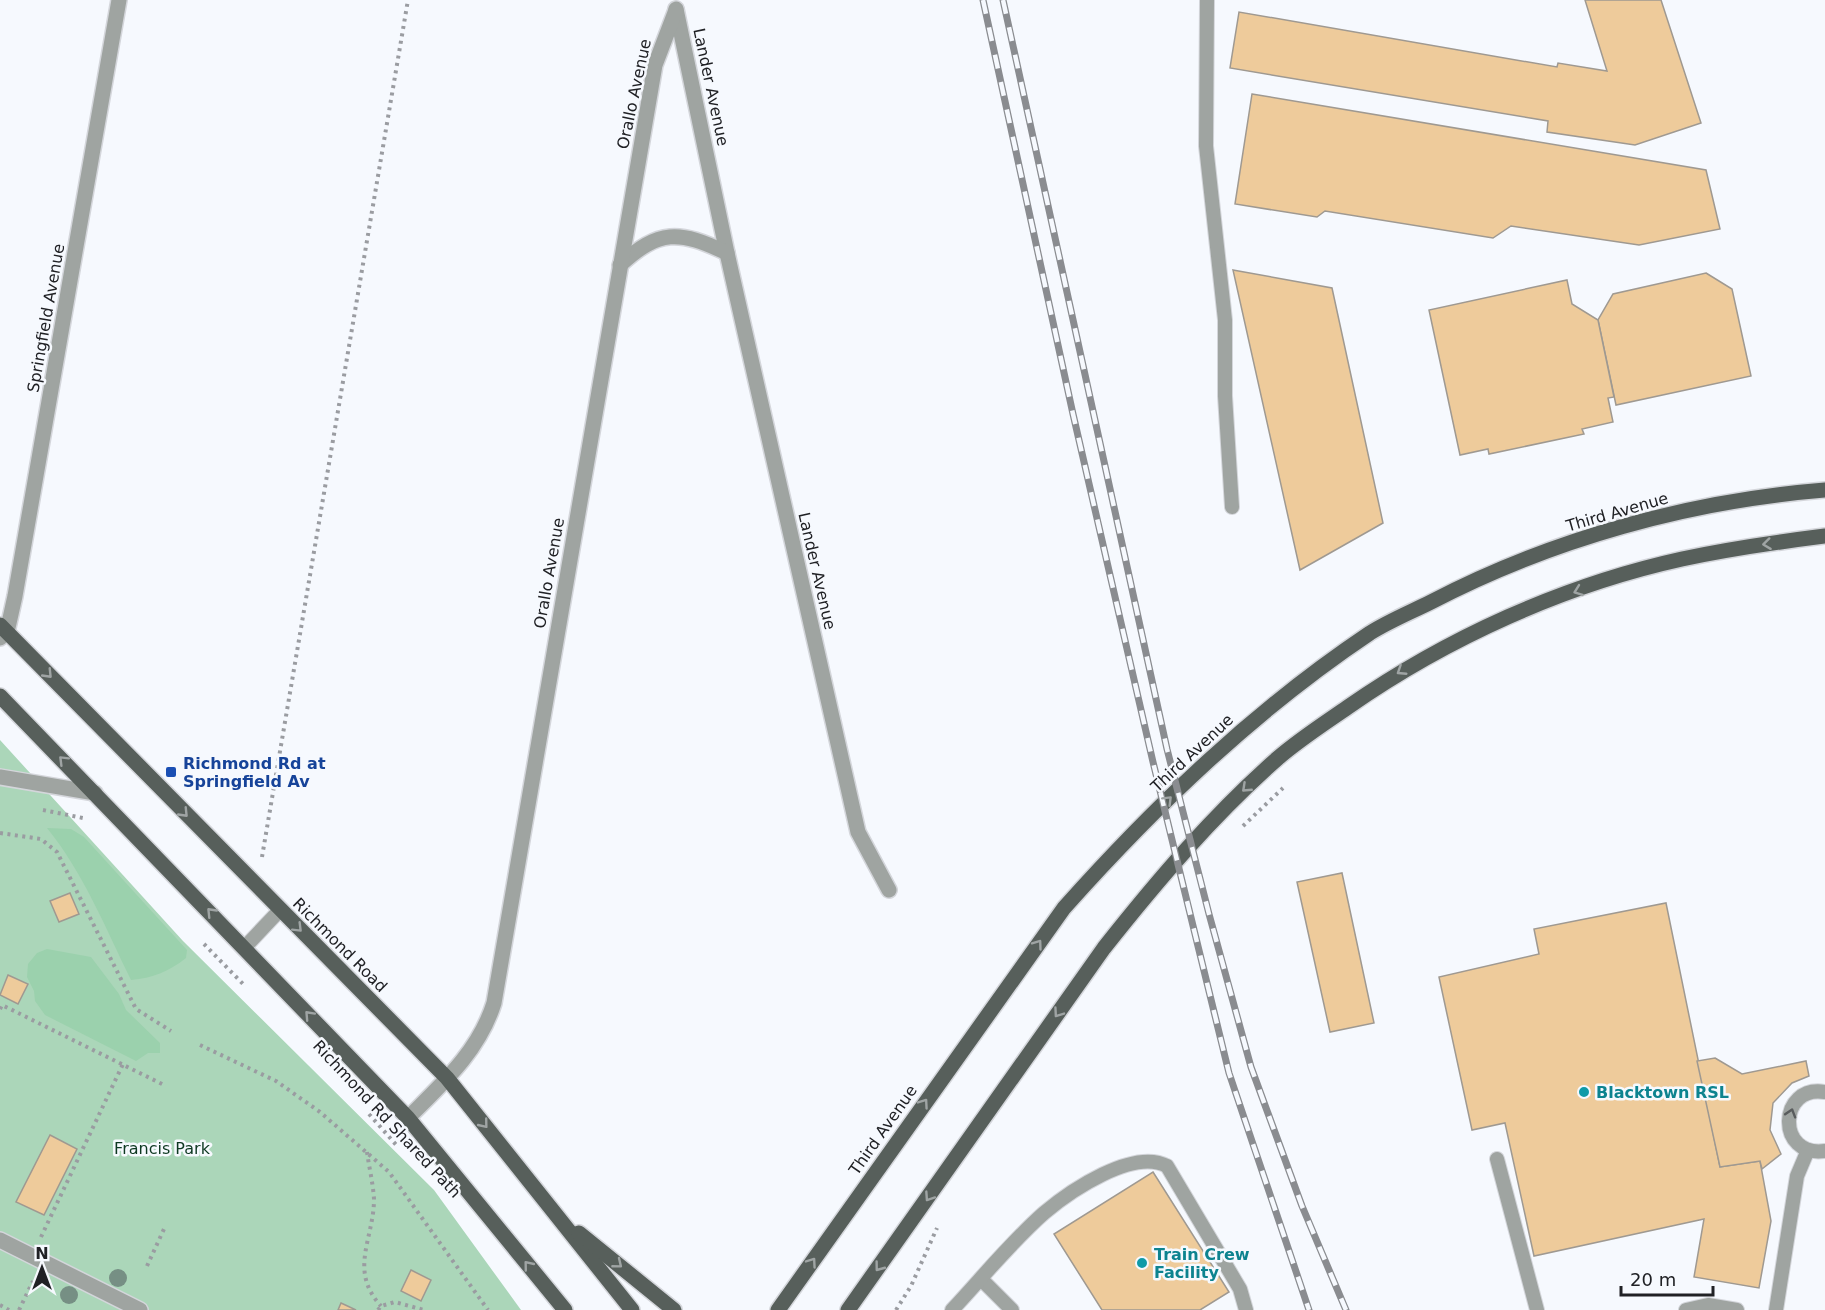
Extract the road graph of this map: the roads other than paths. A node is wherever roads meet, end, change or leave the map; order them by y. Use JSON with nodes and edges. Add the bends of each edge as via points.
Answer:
{"nodes":[{"id":1,"x":119,"y":0,"type":"edge"},
{"id":2,"x":1207,"y":0,"type":"edge"},
{"id":3,"x":675,"y":5,"type":"edge"},
{"id":4,"x":727,"y":253,"type":"junction"},
{"id":5,"x":620,"y":265,"type":"junction"},
{"id":6,"x":1825,"y":490,"type":"edge"},
{"id":7,"x":1232,"y":507,"type":"dead end"},
{"id":8,"x":1825,"y":536,"type":"edge"},
{"id":9,"x":2,"y":632,"type":"edge"},
{"id":10,"x":0,"y":696,"type":"edge"},
{"id":11,"x":0,"y":777,"type":"edge"},
{"id":12,"x":95,"y":793,"type":"junction"},
{"id":13,"x":889,"y":890,"type":"dead end"},
{"id":14,"x":280,"y":910,"type":"junction"},
{"id":15,"x":244,"y":947,"type":"junction"},
{"id":16,"x":447,"y":1078,"type":"junction"},
{"id":17,"x":1825,"y":1092,"type":"edge"},
{"id":18,"x":408,"y":1118,"type":"junction"},
{"id":19,"x":1808,"y":1150,"type":"junction"},
{"id":20,"x":1825,"y":1151,"type":"edge"},
{"id":21,"x":1497,"y":1159,"type":"dead end"},
{"id":22,"x":556,"y":1214,"type":"junction"},
{"id":23,"x":0,"y":1240,"type":"edge"},
{"id":24,"x":981,"y":1279,"type":"junction"},
{"id":25,"x":852,"y":1306,"type":"edge"},
{"id":26,"x":140,"y":1310,"type":"edge"},
{"id":27,"x":566,"y":1310,"type":"edge"},
{"id":28,"x":632,"y":1310,"type":"edge"},
{"id":29,"x":674,"y":1310,"type":"edge"},
{"id":30,"x":778,"y":1310,"type":"edge"},
{"id":31,"x":952,"y":1310,"type":"edge"},
{"id":32,"x":1012,"y":1310,"type":"edge"},
{"id":33,"x":1246,"y":1310,"type":"edge"},
{"id":34,"x":1537,"y":1310,"type":"edge"},
{"id":35,"x":1686,"y":1310,"type":"edge"},
{"id":36,"x":1737,"y":1310,"type":"edge"},
{"id":37,"x":1776,"y":1310,"type":"edge"}],
"edges":[{"from":1,"to":9,"type":"street","name":"Springfield Avenue","via":[[60,345]]},
{"from":2,"to":7,"type":"lane","via":[[1206,146],[1225,320]]},
{"from":3,"to":4,"type":"street","name":"Lander Avenue"},
{"from":3,"to":5,"type":"street","name":"Orallo Avenue","via":[[655,65]]},
{"from":4,"to":5,"type":"street","via":[[696,240],[668,237],[640,246]]},
{"from":4,"to":13,"type":"street","name":"Lander Avenue","via":[[858,832]]},
{"from":5,"to":16,"type":"street","name":"Orallo Avenue","via":[[494,1003],[477,1043]]},
{"from":30,"to":6,"type":"main road","name":"Third Avenue","one_way":true,"via":[[1064,908],[1229,740],[1282,697],[1372,632],[1532,556],[1628,524],[1743,500]]},
{"from":8,"to":25,"type":"main road","one_way":true,"via":[[1680,559],[1546,602],[1410,666],[1280,757],[1234,799],[1125,921]]},
{"from":9,"to":14,"type":"main road","name":"Richmond Road","one_way":true},
{"from":12,"to":10,"type":"main road","one_way":true},
{"from":11,"to":12,"type":"street"},
{"from":15,"to":12,"type":"main road","one_way":true},
{"from":14,"to":15,"type":"lane"},
{"from":14,"to":16,"type":"main road","name":"Richmond Road","one_way":true},
{"from":18,"to":15,"type":"main road","one_way":true},
{"from":16,"to":18,"type":"street","name":"Orallo Avenue"},
{"from":16,"to":22,"type":"main road","name":"Richmond Road","one_way":true},
{"from":19,"to":17,"type":"lane","one_way":true,"via":[[1799,1145],[1789,1129],[1791,1109],[1803,1095]]},
{"from":27,"to":18,"type":"main road","one_way":true},
{"from":19,"to":20,"type":"lane"},
{"from":19,"to":37,"type":"lane","via":[[1797,1176]]},
{"from":21,"to":34,"type":"lane"},
{"from":22,"to":28,"type":"main road","name":"Richmond Road"},
{"from":22,"to":29,"type":"main road","one_way":true},
{"from":23,"to":26,"type":"street"},
{"from":24,"to":31,"type":"lane"},
{"from":24,"to":32,"type":"lane"},
{"from":24,"to":33,"type":"lane","via":[[1044,1213],[1102,1174],[1153,1161],[1167,1166],[1240,1290]]},
{"from":35,"to":36,"type":"lane","via":[[1708,1305]]}]}
